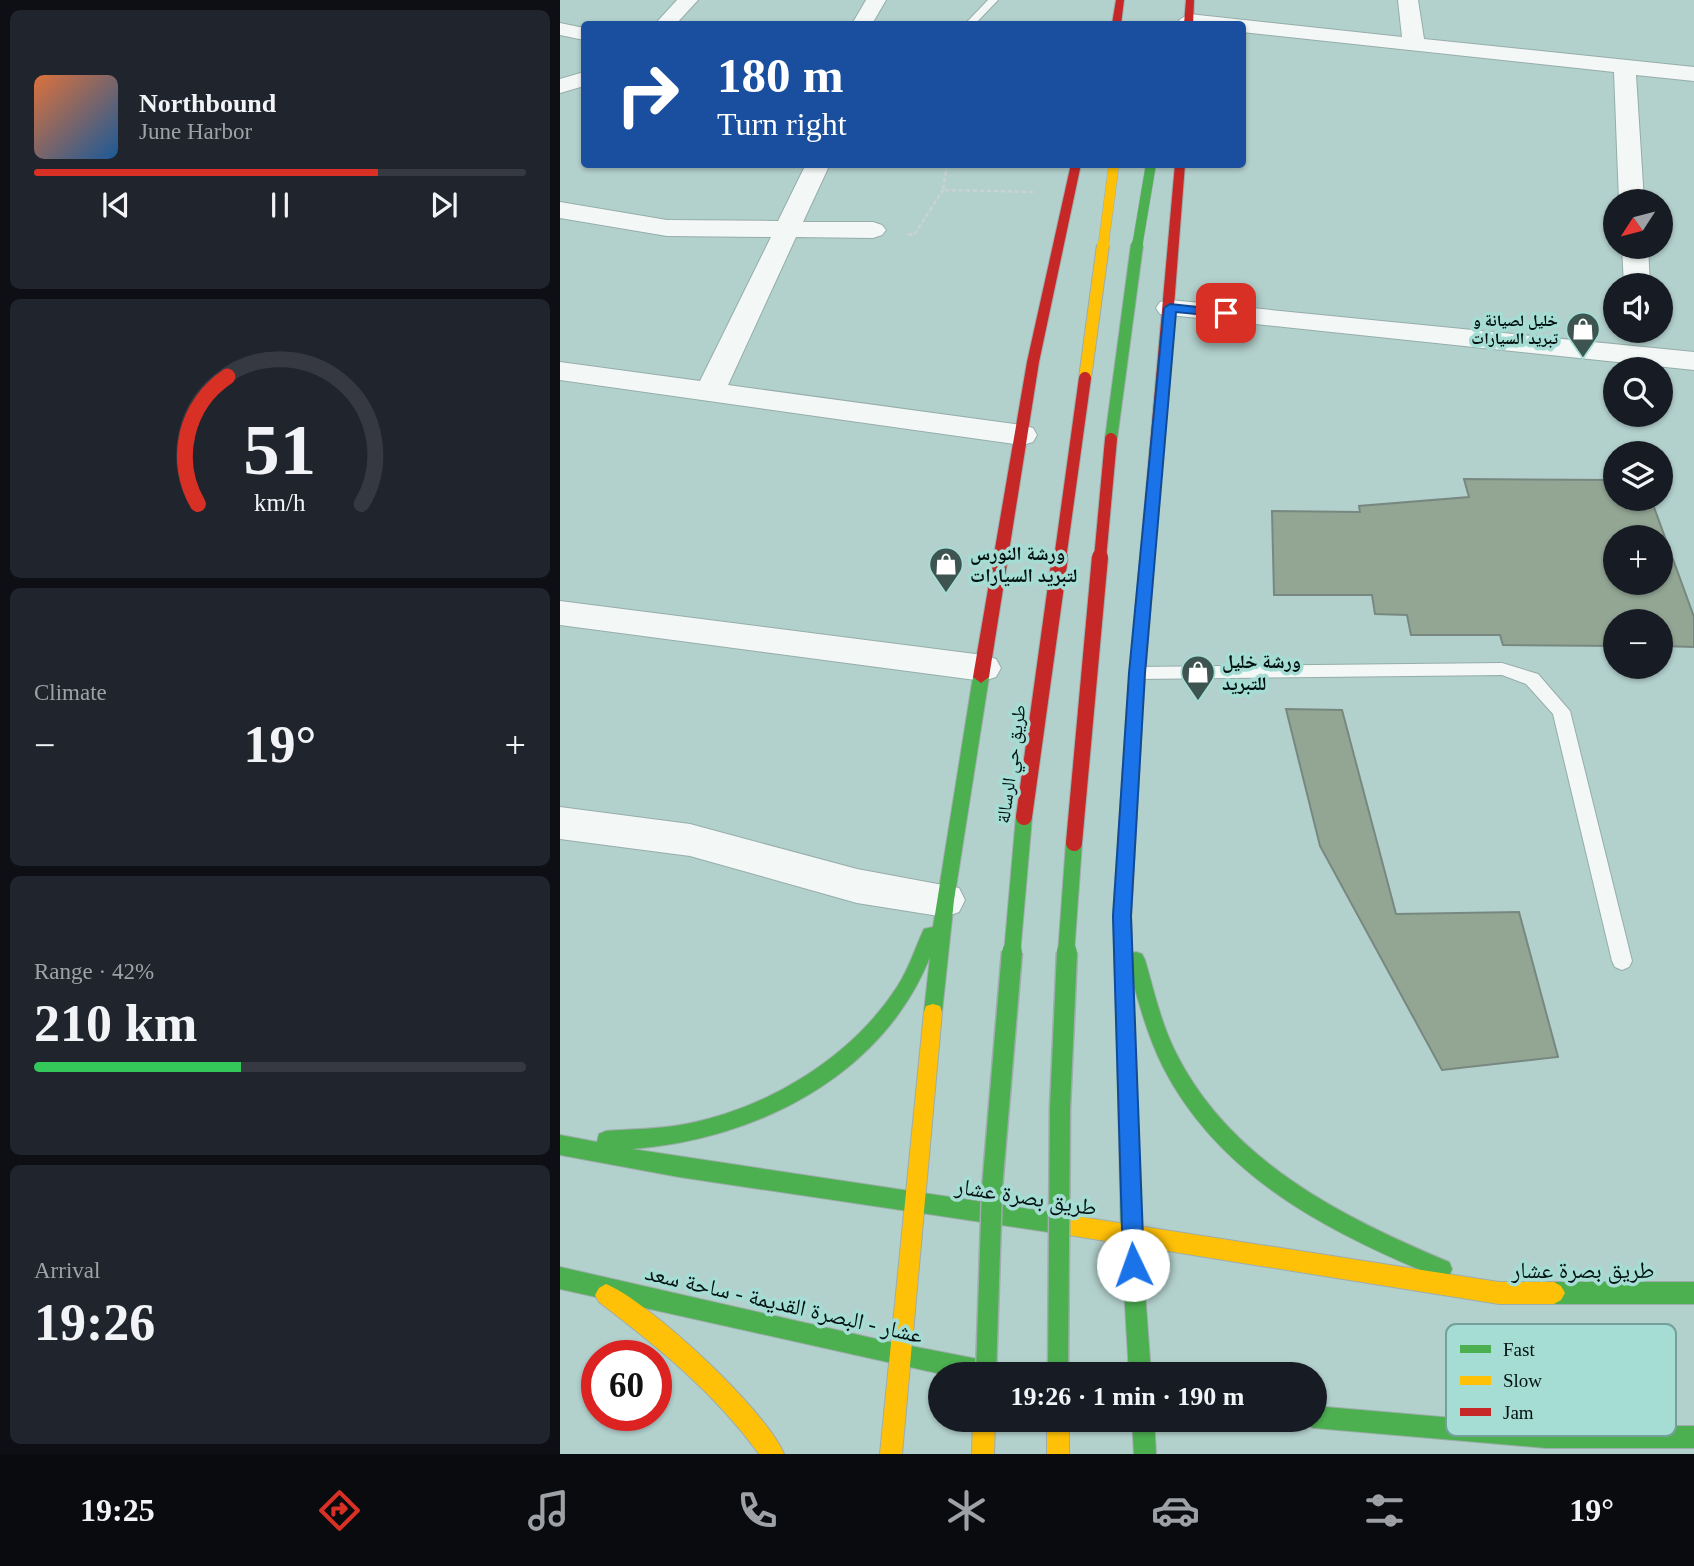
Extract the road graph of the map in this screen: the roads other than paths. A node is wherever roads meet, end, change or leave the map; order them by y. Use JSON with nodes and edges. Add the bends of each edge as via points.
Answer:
{"nodes":[{"id":1,"x":688,"y":0,"type":"edge"},
{"id":2,"x":876,"y":0,"type":"edge"},
{"id":3,"x":993,"y":0,"type":"edge"},
{"id":4,"x":1120,"y":0,"type":"edge"},
{"id":5,"x":1408,"y":0,"type":"edge"},
{"id":6,"x":1189,"y":17,"type":"edge"},
{"id":7,"x":668,"y":21,"type":"edge"},
{"id":8,"x":864,"y":21,"type":"edge"},
{"id":9,"x":973,"y":21,"type":"edge"},
{"id":10,"x":1117,"y":21,"type":"edge"},
{"id":11,"x":1211,"y":21,"type":"edge"},
{"id":12,"x":1246,"y":26,"type":"edge"},
{"id":13,"x":560,"y":29,"type":"edge"},
{"id":14,"x":581,"y":32,"type":"edge"},
{"id":15,"x":1414,"y":45,"type":"junction"},
{"id":16,"x":1625,"y":67,"type":"junction"},
{"id":17,"x":1694,"y":74,"type":"edge"},
{"id":18,"x":581,"y":80,"type":"edge"},
{"id":19,"x":560,"y":86,"type":"edge"},
{"id":20,"x":816,"y":168,"type":"edge"},
{"id":21,"x":1075,"y":168,"type":"edge"},
{"id":22,"x":1113,"y":168,"type":"edge"},
{"id":23,"x":1151,"y":168,"type":"edge"},
{"id":24,"x":1180,"y":168,"type":"edge"},
{"id":25,"x":1631,"y":189,"type":"edge"},
{"id":26,"x":560,"y":210,"type":"edge"},
{"id":27,"x":787,"y":230,"type":"junction"},
{"id":28,"x":873,"y":230,"type":"road end"},
{"id":29,"x":1170,"y":308,"type":"junction"},
{"id":30,"x":1603,"y":340,"type":"edge"},
{"id":31,"x":1640,"y":343,"type":"edge"},
{"id":32,"x":1694,"y":361,"type":"edge"},
{"id":33,"x":560,"y":371,"type":"edge"},
{"id":34,"x":710,"y":392,"type":"junction"},
{"id":35,"x":1022,"y":435,"type":"junction"},
{"id":36,"x":560,"y":613,"type":"edge"},
{"id":37,"x":983,"y":668,"type":"junction"},
{"id":38,"x":1137,"y":673,"type":"junction"},
{"id":39,"x":560,"y":823,"type":"edge"},
{"id":40,"x":944,"y":900,"type":"junction"},
{"id":41,"x":1122,"y":916,"type":"junction"},
{"id":42,"x":1622,"y":961,"type":"dead end"},
{"id":43,"x":562,"y":1145,"type":"edge"},
{"id":44,"x":913,"y":1201,"type":"junction"},
{"id":45,"x":1131,"y":1237,"type":"junction"},
{"id":46,"x":560,"y":1278,"type":"edge"},
{"id":47,"x":593,"y":1285,"type":"junction"},
{"id":48,"x":1503,"y":1293,"type":"junction"},
{"id":49,"x":1694,"y":1293,"type":"edge"},
{"id":50,"x":900,"y":1354,"type":"junction"},
{"id":51,"x":939,"y":1362,"type":"edge"},
{"id":52,"x":986,"y":1362,"type":"edge"},
{"id":53,"x":1058,"y":1362,"type":"edge"},
{"id":54,"x":1139,"y":1362,"type":"edge"},
{"id":55,"x":1327,"y":1418,"type":"edge"},
{"id":56,"x":1446,"y":1428,"type":"edge"},
{"id":57,"x":984,"y":1432,"type":"edge"},
{"id":58,"x":1058,"y":1432,"type":"edge"},
{"id":59,"x":1144,"y":1432,"type":"edge"},
{"id":60,"x":1534,"y":1436,"type":"edge"},
{"id":61,"x":1546,"y":1437,"type":"junction"},
{"id":62,"x":1694,"y":1437,"type":"edge"},
{"id":63,"x":773,"y":1454,"type":"edge"},
{"id":64,"x":891,"y":1454,"type":"edge"},
{"id":65,"x":983,"y":1454,"type":"edge"},
{"id":66,"x":1058,"y":1454,"type":"edge"},
{"id":67,"x":1145,"y":1454,"type":"edge"},
{"id":68,"x":1513,"y":1454,"type":"edge"}],
"edges":[{"from":1,"to":7,"type":"street"},
{"from":2,"to":8,"type":"street"},
{"from":3,"to":9,"type":"lane"},
{"from":4,"to":10,"type":"main road"},
{"from":5,"to":15,"type":"street"},
{"from":6,"to":11,"type":"street"},
{"from":12,"to":15,"type":"street"},
{"from":13,"to":14,"type":"street"},
{"from":15,"to":16,"type":"street"},
{"from":16,"to":17,"type":"street"},
{"from":16,"to":25,"type":"street"},
{"from":18,"to":19,"type":"street"},
{"from":20,"to":27,"type":"street"},
{"from":21,"to":35,"type":"main road"},
{"from":22,"to":52,"type":"main road","name":"طريق حي الرسالة","bridge":true,"via":[[1018,860],[992,1189]]},
{"from":23,"to":53,"type":"main road","bridge":true,"via":[[1133,269],[1107,472],[1066,935]]},
{"from":24,"to":29,"type":"main road"},
{"from":26,"to":27,"type":"street","via":[[667,228]]},
{"from":27,"to":28,"type":"street"},
{"from":27,"to":34,"type":"street"},
{"from":29,"to":30,"type":"street"},
{"from":29,"to":38,"type":"main road"},
{"from":31,"to":32,"type":"street"},
{"from":33,"to":34,"type":"street"},
{"from":34,"to":35,"type":"street"},
{"from":35,"to":37,"type":"main road"},
{"from":36,"to":37,"type":"street"},
{"from":37,"to":40,"type":"main road"},
{"from":38,"to":41,"type":"main road"},
{"from":38,"to":42,"type":"lane","via":[[1502,669],[1532,679],[1561,710]]},
{"from":39,"to":40,"type":"street","via":[[690,840],[858,886]]},
{"from":40,"to":43,"type":"main road","via":[[898,1002],[846,1055],[810,1080],[736,1118],[697,1131]]},
{"from":40,"to":44,"type":"main road"},
{"from":41,"to":45,"type":"main road"},
{"from":41,"to":48,"type":"main road","via":[[1170,1060],[1195,1104],[1222,1137],[1302,1204],[1403,1254]]},
{"from":43,"to":44,"type":"main road","name":"طريق بصرة عشار"},
{"from":44,"to":45,"type":"main road","name":"طريق بصرة عشار"},
{"from":44,"to":50,"type":"main road"},
{"from":45,"to":48,"type":"main road","name":"طريق بصرة عشار"},
{"from":45,"to":54,"type":"main road"},
{"from":46,"to":47,"type":"main road","name":"عشار - البصرة القديمة - ساحة سعد"},
{"from":47,"to":50,"type":"main road","name":"عشار - البصرة القديمة - ساحة سعد"},
{"from":47,"to":63,"type":"main road","via":[[684,1352],[729,1397]]},
{"from":48,"to":49,"type":"main road","name":"طريق بصرة عشار"},
{"from":50,"to":51,"type":"main road","name":"عشار - البصرة القديمة - ساحة سعد"},
{"from":50,"to":64,"type":"main road"},
{"from":55,"to":56,"type":"main road"},
{"from":57,"to":65,"type":"main road"},
{"from":58,"to":66,"type":"main road"},
{"from":59,"to":67,"type":"main road"},
{"from":60,"to":61,"type":"main road"},
{"from":61,"to":62,"type":"main road"},
{"from":61,"to":68,"type":"main road"}]}
